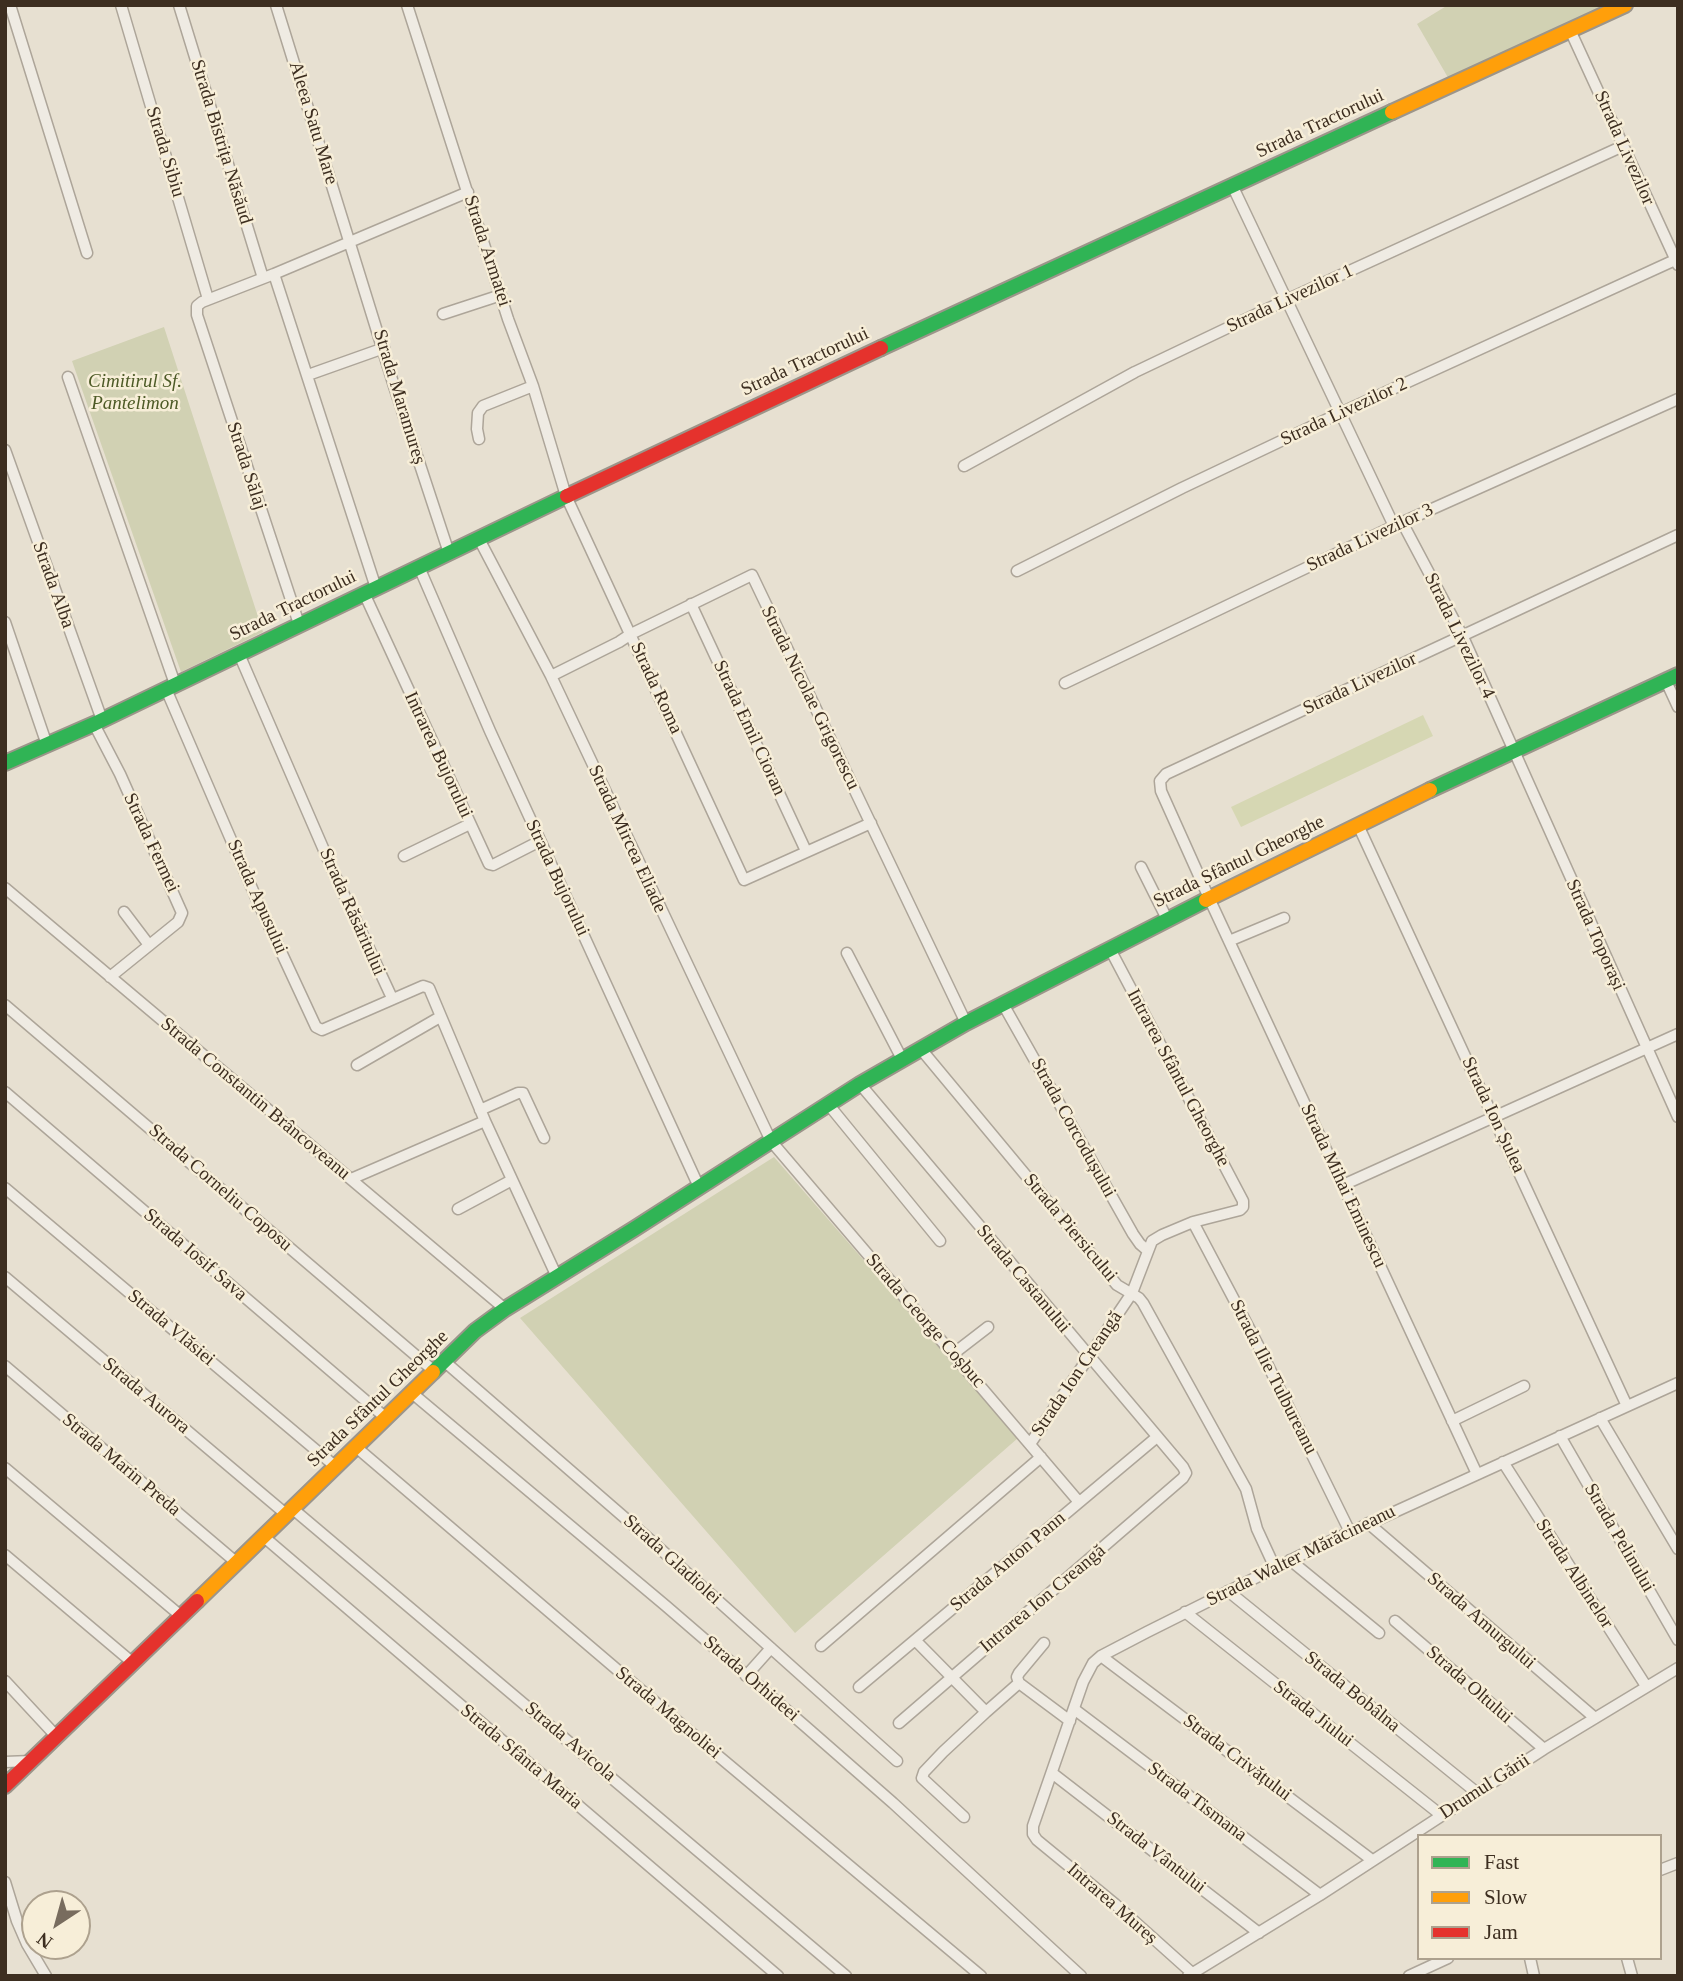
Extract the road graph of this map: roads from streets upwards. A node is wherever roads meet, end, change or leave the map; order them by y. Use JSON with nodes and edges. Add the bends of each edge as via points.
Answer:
{"nodes":[{"id":1,"x":10,"y":5,"type":"edge"},
{"id":2,"x":121,"y":5,"type":"edge"},
{"id":3,"x":179,"y":5,"type":"edge"},
{"id":4,"x":276,"y":5,"type":"edge"},
{"id":5,"x":407,"y":5,"type":"edge"},
{"id":6,"x":1626,"y":5,"type":"edge"},
{"id":7,"x":1570,"y":30,"type":"junction"},
{"id":8,"x":1623,"y":146,"type":"junction"},
{"id":9,"x":1232,"y":185,"type":"junction"},
{"id":10,"x":468,"y":192,"type":"junction"},
{"id":11,"x":350,"y":241,"type":"junction"},
{"id":12,"x":87,"y":253,"type":"dead end"},
{"id":13,"x":1676,"y":263,"type":"edge"},
{"id":14,"x":274,"y":274,"type":"junction"},
{"id":15,"x":263,"y":278,"type":"junction"},
{"id":16,"x":501,"y":295,"type":"junction"},
{"id":17,"x":208,"y":299,"type":"junction"},
{"id":18,"x":1286,"y":300,"type":"junction"},
{"id":19,"x":443,"y":314,"type":"dead end"},
{"id":20,"x":384,"y":348,"type":"junction"},
{"id":21,"x":308,"y":375,"type":"junction"},
{"id":22,"x":68,"y":377,"type":"dead end"},
{"id":23,"x":533,"y":386,"type":"junction"},
{"id":24,"x":1678,"y":399,"type":"edge"},
{"id":25,"x":1340,"y":413,"type":"junction"},
{"id":26,"x":479,"y":439,"type":"dead end"},
{"id":27,"x":5,"y":450,"type":"edge"},
{"id":28,"x":964,"y":466,"type":"dead end"},
{"id":29,"x":566,"y":496,"type":"junction"},
{"id":30,"x":1398,"y":524,"type":"junction"},
{"id":31,"x":1678,"y":535,"type":"edge"},
{"id":32,"x":479,"y":539,"type":"junction"},
{"id":33,"x":449,"y":553,"type":"junction"},
{"id":34,"x":419,"y":567,"type":"junction"},
{"id":35,"x":1017,"y":571,"type":"dead end"},
{"id":36,"x":370,"y":591,"type":"junction"},
{"id":37,"x":691,"y":604,"type":"junction"},
{"id":38,"x":5,"y":622,"type":"edge"},
{"id":39,"x":299,"y":624,"type":"junction"},
{"id":40,"x":631,"y":634,"type":"junction"},
{"id":41,"x":1463,"y":637,"type":"junction"},
{"id":42,"x":239,"y":654,"type":"junction"},
{"id":43,"x":551,"y":676,"type":"junction"},
{"id":44,"x":1672,"y":678,"type":"edge"},
{"id":45,"x":1065,"y":683,"type":"dead end"},
{"id":46,"x":170,"y":687,"type":"junction"},
{"id":47,"x":1678,"y":707,"type":"edge"},
{"id":48,"x":98,"y":722,"type":"junction"},
{"id":49,"x":47,"y":745,"type":"junction"},
{"id":50,"x":1513,"y":752,"type":"junction"},
{"id":51,"x":5,"y":763,"type":"edge"},
{"id":52,"x":871,"y":822,"type":"junction"},
{"id":53,"x":470,"y":824,"type":"junction"},
{"id":54,"x":1358,"y":825,"type":"junction"},
{"id":55,"x":540,"y":841,"type":"junction"},
{"id":56,"x":806,"y":851,"type":"junction"},
{"id":57,"x":404,"y":856,"type":"dead end"},
{"id":58,"x":1141,"y":867,"type":"dead end"},
{"id":59,"x":5,"y":888,"type":"edge"},
{"id":60,"x":1209,"y":898,"type":"junction"},
{"id":61,"x":124,"y":912,"type":"dead end"},
{"id":62,"x":1284,"y":918,"type":"dead end"},
{"id":63,"x":1167,"y":919,"type":"junction"},
{"id":64,"x":1230,"y":941,"type":"junction"},
{"id":65,"x":149,"y":945,"type":"junction"},
{"id":66,"x":1110,"y":949,"type":"junction"},
{"id":67,"x":847,"y":954,"type":"dead end"},
{"id":68,"x":110,"y":977,"type":"junction"},
{"id":69,"x":392,"y":998,"type":"junction"},
{"id":70,"x":1003,"y":1004,"type":"junction"},
{"id":71,"x":5,"y":1005,"type":"edge"},
{"id":72,"x":440,"y":1017,"type":"junction"},
{"id":73,"x":966,"y":1023,"type":"junction"},
{"id":74,"x":1678,"y":1034,"type":"edge"},
{"id":75,"x":920,"y":1048,"type":"junction"},
{"id":76,"x":1646,"y":1049,"type":"junction"},
{"id":77,"x":902,"y":1059,"type":"junction"},
{"id":78,"x":357,"y":1065,"type":"dead end"},
{"id":79,"x":860,"y":1084,"type":"junction"},
{"id":80,"x":5,"y":1092,"type":"edge"},
{"id":81,"x":828,"y":1104,"type":"junction"},
{"id":82,"x":482,"y":1116,"type":"junction"},
{"id":83,"x":1494,"y":1116,"type":"junction"},
{"id":84,"x":1678,"y":1117,"type":"edge"},
{"id":85,"x":544,"y":1138,"type":"dead end"},
{"id":86,"x":771,"y":1141,"type":"junction"},
{"id":87,"x":351,"y":1179,"type":"junction"},
{"id":88,"x":512,"y":1180,"type":"junction"},
{"id":89,"x":1343,"y":1185,"type":"junction"},
{"id":90,"x":5,"y":1188,"type":"edge"},
{"id":91,"x":699,"y":1188,"type":"junction"},
{"id":92,"x":458,"y":1209,"type":"dead end"},
{"id":93,"x":1194,"y":1222,"type":"junction"},
{"id":94,"x":940,"y":1241,"type":"dead end"},
{"id":95,"x":1147,"y":1250,"type":"junction"},
{"id":96,"x":5,"y":1277,"type":"edge"},
{"id":97,"x":557,"y":1277,"type":"junction"},
{"id":98,"x":1132,"y":1293,"type":"junction"},
{"id":99,"x":505,"y":1309,"type":"junction"},
{"id":100,"x":988,"y":1327,"type":"dead end"},
{"id":101,"x":953,"y":1354,"type":"junction"},
{"id":102,"x":1088,"y":1356,"type":"junction"},
{"id":103,"x":5,"y":1366,"type":"edge"},
{"id":104,"x":439,"y":1366,"type":"junction"},
{"id":105,"x":1678,"y":1383,"type":"edge"},
{"id":106,"x":1524,"y":1386,"type":"dead end"},
{"id":107,"x":412,"y":1392,"type":"junction"},
{"id":108,"x":1627,"y":1406,"type":"junction"},
{"id":109,"x":386,"y":1418,"type":"junction"},
{"id":110,"x":1600,"y":1418,"type":"junction"},
{"id":111,"x":1452,"y":1421,"type":"junction"},
{"id":112,"x":1560,"y":1436,"type":"junction"},
{"id":113,"x":1157,"y":1437,"type":"junction"},
{"id":114,"x":1030,"y":1444,"type":"junction"},
{"id":115,"x":356,"y":1447,"type":"junction"},
{"id":116,"x":1041,"y":1457,"type":"junction"},
{"id":117,"x":1503,"y":1462,"type":"junction"},
{"id":118,"x":336,"y":1467,"type":"junction"},
{"id":119,"x":5,"y":1468,"type":"edge"},
{"id":120,"x":1186,"y":1473,"type":"joint"},
{"id":121,"x":1476,"y":1474,"type":"junction"},
{"id":122,"x":1079,"y":1502,"type":"junction"},
{"id":123,"x":290,"y":1512,"type":"junction"},
{"id":124,"x":1368,"y":1523,"type":"junction"},
{"id":125,"x":1350,"y":1532,"type":"junction"},
{"id":126,"x":264,"y":1537,"type":"junction"},
{"id":127,"x":1678,"y":1549,"type":"edge"},
{"id":128,"x":5,"y":1555,"type":"edge"},
{"id":129,"x":1290,"y":1560,"type":"junction"},
{"id":130,"x":237,"y":1563,"type":"junction"},
{"id":131,"x":1275,"y":1568,"type":"junction"},
{"id":132,"x":1228,"y":1591,"type":"junction"},
{"id":133,"x":1185,"y":1612,"type":"junction"},
{"id":134,"x":181,"y":1616,"type":"junction"},
{"id":135,"x":1395,"y":1621,"type":"dead end"},
{"id":136,"x":1379,"y":1633,"type":"dead end"},
{"id":137,"x":915,"y":1640,"type":"junction"},
{"id":138,"x":1678,"y":1640,"type":"edge"},
{"id":139,"x":1044,"y":1643,"type":"dead end"},
{"id":140,"x":821,"y":1646,"type":"dead end"},
{"id":141,"x":771,"y":1648,"type":"junction"},
{"id":142,"x":1101,"y":1656,"type":"junction"},
{"id":143,"x":133,"y":1664,"type":"junction"},
{"id":144,"x":1678,"y":1668,"type":"edge"},
{"id":145,"x":746,"y":1675,"type":"junction"},
{"id":146,"x":951,"y":1677,"type":"junction"},
{"id":147,"x":5,"y":1681,"type":"edge"},
{"id":148,"x":1019,"y":1683,"type":"junction"},
{"id":149,"x":1646,"y":1686,"type":"junction"},
{"id":150,"x":859,"y":1687,"type":"dead end"},
{"id":151,"x":1074,"y":1709,"type":"junction"},
{"id":152,"x":986,"y":1712,"type":"junction"},
{"id":153,"x":1595,"y":1718,"type":"junction"},
{"id":154,"x":1070,"y":1721,"type":"junction"},
{"id":155,"x":899,"y":1723,"type":"dead end"},
{"id":156,"x":57,"y":1737,"type":"junction"},
{"id":157,"x":1544,"y":1749,"type":"junction"},
{"id":158,"x":32,"y":1761,"type":"junction"},
{"id":159,"x":897,"y":1761,"type":"dead end"},
{"id":160,"x":5,"y":1762,"type":"edge"},
{"id":161,"x":1052,"y":1773,"type":"junction"},
{"id":162,"x":5,"y":1786,"type":"edge"},
{"id":163,"x":1476,"y":1792,"type":"junction"},
{"id":164,"x":1441,"y":1815,"type":"junction"},
{"id":165,"x":964,"y":1817,"type":"dead end"},
{"id":166,"x":1372,"y":1860,"type":"junction"},
{"id":167,"x":5,"y":1882,"type":"edge"},
{"id":168,"x":1320,"y":1895,"type":"junction"},
{"id":169,"x":1259,"y":1933,"type":"junction"},
{"id":170,"x":1444,"y":1960,"type":"edge"},
{"id":171,"x":1190,"y":1974,"type":"edge"},
{"id":172,"x":1415,"y":1974,"type":"edge"},
{"id":173,"x":46,"y":1976,"type":"edge"},
{"id":174,"x":778,"y":1976,"type":"edge"},
{"id":175,"x":846,"y":1976,"type":"edge"},
{"id":176,"x":981,"y":1976,"type":"edge"},
{"id":177,"x":1081,"y":1976,"type":"edge"}],
"edges":[{"from":1,"to":12,"type":"street"},
{"from":2,"to":17,"type":"street","name":"Strada Sibiu"},
{"from":3,"to":15,"type":"street","name":"Strada Bistrița Năsăud"},
{"from":4,"to":11,"type":"street","name":"Aleea Satu Mare"},
{"from":5,"to":10,"type":"street","name":"Strada Armatei"},
{"from":6,"to":7,"type":"street","name":"Strada Tractorului"},
{"from":7,"to":8,"type":"street","name":"Strada Livezilor"},
{"from":7,"to":9,"type":"street","name":"Strada Tractorului"},
{"from":8,"to":13,"type":"street","name":"Strada Livezilor"},
{"from":8,"to":18,"type":"street","name":"Strada Livezilor 1"},
{"from":9,"to":18,"type":"street","name":"Strada Livezilor 4"},
{"from":9,"to":29,"type":"street","name":"Strada Tractorului"},
{"from":10,"to":11,"type":"street"},
{"from":10,"to":16,"type":"street","name":"Strada Armatei"},
{"from":11,"to":14,"type":"street"},
{"from":11,"to":20,"type":"street","name":"Strada Maramureș"},
{"from":13,"to":25,"type":"street","name":"Strada Livezilor 2"},
{"from":14,"to":15,"type":"street"},
{"from":14,"to":21,"type":"street","name":"Intrarea Bujorului"},
{"from":15,"to":17,"type":"street"},
{"from":16,"to":19,"type":"street"},
{"from":16,"to":23,"type":"street","name":"Strada Armatei"},
{"from":17,"to":39,"type":"street","name":"Strada Sălaj","via":[[199,303],[197,315]]},
{"from":18,"to":25,"type":"street","name":"Strada Livezilor 4"},
{"from":18,"to":28,"type":"street","name":"Strada Livezilor 1","via":[[1135,372]]},
{"from":20,"to":21,"type":"street"},
{"from":20,"to":33,"type":"street","name":"Strada Maramureș"},
{"from":21,"to":36,"type":"street","name":"Intrarea Bujorului"},
{"from":22,"to":46,"type":"street","name":"Strada Apusului"},
{"from":23,"to":26,"type":"street","via":[[483,406],[478,413]]},
{"from":23,"to":29,"type":"street","name":"Strada Armatei"},
{"from":24,"to":30,"type":"street","name":"Strada Livezilor 3"},
{"from":25,"to":30,"type":"street","name":"Strada Livezilor 4"},
{"from":25,"to":35,"type":"street","name":"Strada Livezilor 2"},
{"from":27,"to":48,"type":"street","name":"Strada Alba"},
{"from":29,"to":32,"type":"street","name":"Strada Tractorului"},
{"from":29,"to":40,"type":"street","name":"Strada Roma"},
{"from":30,"to":41,"type":"street","name":"Strada Livezilor 4"},
{"from":30,"to":45,"type":"street","name":"Strada Livezilor 3"},
{"from":31,"to":41,"type":"street","name":"Strada Livezilor"},
{"from":32,"to":33,"type":"street","name":"Strada Tractorului"},
{"from":32,"to":43,"type":"street","name":"Strada Mircea Eliade"},
{"from":33,"to":34,"type":"street","name":"Strada Tractorului"},
{"from":34,"to":36,"type":"street","name":"Strada Tractorului"},
{"from":34,"to":55,"type":"street","name":"Strada Bujorului"},
{"from":36,"to":39,"type":"street","name":"Strada Tractorului"},
{"from":36,"to":53,"type":"street","name":"Intrarea Bujorului"},
{"from":37,"to":40,"type":"street","name":"Strada Nicolae Grigorescu"},
{"from":37,"to":52,"type":"street","name":"Strada Nicolae Grigorescu","via":[[751,575]]},
{"from":37,"to":56,"type":"street","name":"Strada Emil Cioran"},
{"from":38,"to":49,"type":"street"},
{"from":39,"to":42,"type":"street","name":"Strada Tractorului"},
{"from":40,"to":43,"type":"street","name":"Strada Nicolae Grigorescu"},
{"from":40,"to":56,"type":"street","name":"Strada Roma","via":[[744,880]]},
{"from":41,"to":50,"type":"street","name":"Strada Livezilor 4"},
{"from":41,"to":60,"type":"street","name":"Strada Livezilor","via":[[1162,777],[1159,786]]},
{"from":42,"to":46,"type":"street","name":"Strada Tractorului"},
{"from":42,"to":69,"type":"street","name":"Strada Răsăritului"},
{"from":43,"to":86,"type":"street","name":"Strada Mircea Eliade"},
{"from":44,"to":47,"type":"street"},
{"from":44,"to":50,"type":"street","name":"Strada Sfântul Gheorghe"},
{"from":46,"to":48,"type":"street","name":"Strada Tractorului"},
{"from":46,"to":69,"type":"street","name":"Strada Apusului","via":[[257,900],[318,1030]]},
{"from":48,"to":49,"type":"street","name":"Strada Tractorului"},
{"from":48,"to":65,"type":"street","name":"Strada Fermei","via":[[182,913],[178,922]]},
{"from":49,"to":51,"type":"street","name":"Strada Tractorului"},
{"from":50,"to":54,"type":"street","name":"Strada Sfântul Gheorghe"},
{"from":50,"to":76,"type":"street","name":"Strada Toporași"},
{"from":52,"to":56,"type":"street"},
{"from":52,"to":73,"type":"street","name":"Strada Nicolae Grigorescu"},
{"from":53,"to":55,"type":"street","name":"Intrarea Bujorului","via":[[491,866]]},
{"from":53,"to":57,"type":"street"},
{"from":54,"to":60,"type":"street","name":"Strada Sfântul Gheorghe"},
{"from":54,"to":83,"type":"street","name":"Strada Ion Șulea"},
{"from":55,"to":91,"type":"street","name":"Strada Bujorului"},
{"from":58,"to":63,"type":"street"},
{"from":59,"to":68,"type":"street","name":"Strada Constantin Brâncoveanu"},
{"from":60,"to":63,"type":"street","name":"Strada Sfântul Gheorghe"},
{"from":60,"to":64,"type":"street","name":"Strada Mihai Eminescu"},
{"from":61,"to":65,"type":"street"},
{"from":62,"to":64,"type":"street"},
{"from":63,"to":66,"type":"street","name":"Strada Sfântul Gheorghe"},
{"from":64,"to":89,"type":"street","name":"Strada Mihai Eminescu"},
{"from":65,"to":68,"type":"street","name":"Strada Fermei"},
{"from":66,"to":70,"type":"street","name":"Strada Sfântul Gheorghe"},
{"from":66,"to":93,"type":"street","name":"Intrarea Sfântul Gheorghe","via":[[1243,1201],[1240,1210]]},
{"from":67,"to":77,"type":"street"},
{"from":68,"to":87,"type":"street","name":"Strada Constantin Brâncoveanu"},
{"from":69,"to":72,"type":"street","name":"Strada Răsăritului","via":[[426,986]]},
{"from":70,"to":73,"type":"street","name":"Strada Sfântul Gheorghe"},
{"from":70,"to":95,"type":"street","name":"Strada Corcodușului","via":[[1133,1234]]},
{"from":71,"to":104,"type":"street","name":"Strada Corneliu Coposu"},
{"from":72,"to":78,"type":"street"},
{"from":72,"to":82,"type":"street","name":"Strada Răsăritului"},
{"from":73,"to":75,"type":"street","name":"Strada Sfântul Gheorghe"},
{"from":74,"to":76,"type":"street"},
{"from":75,"to":77,"type":"street","name":"Strada Sfântul Gheorghe"},
{"from":75,"to":98,"type":"street","name":"Strada Piersicului","via":[[1117,1285]]},
{"from":76,"to":83,"type":"street"},
{"from":76,"to":84,"type":"street","name":"Strada Toporași"},
{"from":77,"to":79,"type":"street","name":"Strada Sfântul Gheorghe"},
{"from":79,"to":81,"type":"street","name":"Strada Sfântul Gheorghe"},
{"from":79,"to":102,"type":"street","name":"Strada Castanului"},
{"from":80,"to":109,"type":"street","name":"Strada Iosif Sava"},
{"from":81,"to":86,"type":"street","name":"Strada Sfântul Gheorghe"},
{"from":81,"to":94,"type":"street"},
{"from":82,"to":85,"type":"street","via":[[523,1093]]},
{"from":82,"to":87,"type":"street"},
{"from":82,"to":88,"type":"street","name":"Strada Răsăritului"},
{"from":83,"to":89,"type":"street"},
{"from":83,"to":108,"type":"street","name":"Strada Ion Șulea"},
{"from":86,"to":91,"type":"street","name":"Strada Sfântul Gheorghe"},
{"from":86,"to":101,"type":"street","name":"Strada George Coșbuc"},
{"from":87,"to":99,"type":"street","name":"Strada Constantin Brâncoveanu"},
{"from":88,"to":92,"type":"street"},
{"from":88,"to":97,"type":"street","name":"Strada Răsăritului"},
{"from":89,"to":111,"type":"street","name":"Strada Mihai Eminescu"},
{"from":90,"to":118,"type":"street","name":"Strada Vlăsiei"},
{"from":91,"to":97,"type":"street","name":"Strada Sfântul Gheorghe"},
{"from":93,"to":95,"type":"street","via":[[1157,1237]]},
{"from":93,"to":125,"type":"street","name":"Strada Ilie Tulbureanu"},
{"from":95,"to":98,"type":"street","name":"Strada Ion Creangă"},
{"from":96,"to":123,"type":"street","name":"Strada Aurora"},
{"from":97,"to":99,"type":"street","name":"Strada Sfântul Gheorghe"},
{"from":98,"to":102,"type":"street","name":"Strada Ion Creangă"},
{"from":98,"to":131,"type":"street","name":"Strada Piersicului","via":[[1143,1303],[1228,1454]]},
{"from":99,"to":104,"type":"street","name":"Strada Sfântul Gheorghe"},
{"from":100,"to":101,"type":"street"},
{"from":101,"to":114,"type":"street","name":"Strada George Coșbuc"},
{"from":102,"to":113,"type":"street","name":"Strada Castanului"},
{"from":102,"to":114,"type":"street","name":"Strada Ion Creangă"},
{"from":103,"to":130,"type":"street","name":"Strada Marin Preda"},
{"from":104,"to":107,"type":"street","name":"Strada Sfântul Gheorghe"},
{"from":104,"to":141,"type":"street","name":"Strada Gladiolei","via":[[544,1446]]},
{"from":105,"to":108,"type":"street","name":"Strada Walter Mărăcineanu"},
{"from":106,"to":111,"type":"street"},
{"from":107,"to":109,"type":"street","name":"Strada Sfântul Gheorghe"},
{"from":107,"to":145,"type":"street","name":"Strada Orhideei"},
{"from":108,"to":110,"type":"street","name":"Strada Walter Mărăcineanu"},
{"from":109,"to":115,"type":"street","name":"Strada Sfântul Gheorghe"},
{"from":110,"to":112,"type":"street","name":"Strada Walter Mărăcineanu"},
{"from":110,"to":127,"type":"street"},
{"from":111,"to":121,"type":"street","name":"Strada Mihai Eminescu"},
{"from":112,"to":117,"type":"street","name":"Strada Walter Mărăcineanu"},
{"from":112,"to":138,"type":"street","name":"Strada Pelinului"},
{"from":113,"to":120,"type":"street","name":"Strada Castanului"},
{"from":113,"to":122,"type":"street","name":"Strada Anton Pann"},
{"from":114,"to":116,"type":"street","name":"Strada George Coșbuc"},
{"from":115,"to":118,"type":"street","name":"Strada Sfântul Gheorghe"},
{"from":115,"to":176,"type":"street","name":"Strada Magnoliei"},
{"from":116,"to":122,"type":"street","name":"Strada George Coșbuc"},
{"from":116,"to":140,"type":"street","name":"Strada Ion Creangă"},
{"from":117,"to":121,"type":"street","name":"Strada Walter Mărăcineanu"},
{"from":117,"to":149,"type":"street","name":"Strada Albinelor"},
{"from":118,"to":123,"type":"street","name":"Strada Sfântul Gheorghe"},
{"from":119,"to":134,"type":"street"},
{"from":120,"to":146,"type":"street","name":"Intrarea Ion Creangă"},
{"from":121,"to":124,"type":"street","name":"Strada Walter Mărăcineanu"},
{"from":122,"to":137,"type":"street","name":"Strada Anton Pann"},
{"from":123,"to":126,"type":"street","name":"Strada Sfântul Gheorghe"},
{"from":123,"to":175,"type":"street","name":"Strada Avicola"},
{"from":124,"to":125,"type":"street","name":"Strada Walter Mărăcineanu"},
{"from":124,"to":153,"type":"street","name":"Strada Amurgului"},
{"from":125,"to":129,"type":"street","name":"Strada Walter Mărăcineanu"},
{"from":126,"to":130,"type":"street","name":"Strada Sfântul Gheorghe"},
{"from":126,"to":174,"type":"street","name":"Strada Sfânta Maria"},
{"from":128,"to":143,"type":"street"},
{"from":129,"to":131,"type":"street","name":"Strada Walter Mărăcineanu"},
{"from":129,"to":136,"type":"street"},
{"from":130,"to":134,"type":"street","name":"Strada Sfântul Gheorghe"},
{"from":131,"to":132,"type":"street","name":"Strada Walter Mărăcineanu"},
{"from":132,"to":133,"type":"street","name":"Strada Walter Mărăcineanu"},
{"from":132,"to":163,"type":"street","name":"Strada Bobâlna"},
{"from":133,"to":142,"type":"street","name":"Strada Walter Mărăcineanu"},
{"from":133,"to":164,"type":"street","name":"Strada Jiului"},
{"from":134,"to":143,"type":"street","name":"Strada Sfântul Gheorghe"},
{"from":135,"to":157,"type":"street","name":"Strada Oltului"},
{"from":137,"to":146,"type":"street"},
{"from":137,"to":150,"type":"street","name":"Strada Anton Pann"},
{"from":139,"to":148,"type":"street","via":[[1017,1676]]},
{"from":141,"to":145,"type":"street"},
{"from":141,"to":159,"type":"street","name":"Strada Gladiolei"},
{"from":142,"to":151,"type":"street","via":[[1088,1671]]},
{"from":142,"to":166,"type":"street","name":"Strada Crivățului"},
{"from":143,"to":156,"type":"street","name":"Strada Sfântul Gheorghe"},
{"from":144,"to":149,"type":"street","name":"Drumul Gării"},
{"from":145,"to":177,"type":"street","name":"Strada Orhideei"},
{"from":146,"to":152,"type":"street"},
{"from":146,"to":155,"type":"street","name":"Intrarea Ion Creangă"},
{"from":147,"to":156,"type":"street"},
{"from":148,"to":152,"type":"street"},
{"from":148,"to":154,"type":"street"},
{"from":149,"to":153,"type":"street","name":"Drumul Gării"},
{"from":151,"to":154,"type":"street"},
{"from":151,"to":168,"type":"street","name":"Strada Tismana"},
{"from":152,"to":165,"type":"street","via":[[922,1778]]},
{"from":153,"to":157,"type":"street","name":"Drumul Gării"},
{"from":154,"to":161,"type":"street"},
{"from":156,"to":158,"type":"street","name":"Strada Sfântul Gheorghe"},
{"from":157,"to":163,"type":"street","name":"Drumul Gării"},
{"from":158,"to":160,"type":"street"},
{"from":158,"to":162,"type":"street","name":"Strada Sfântul Gheorghe"},
{"from":161,"to":169,"type":"street","name":"Strada Vântului"},
{"from":161,"to":171,"type":"street","name":"Intrarea Mureș","via":[[1033,1826],[1037,1840]]},
{"from":163,"to":164,"type":"street","name":"Drumul Gării"},
{"from":164,"to":166,"type":"street","name":"Drumul Gării"},
{"from":166,"to":168,"type":"street","name":"Drumul Gării"},
{"from":167,"to":173,"type":"street","via":[[27,1944]]},
{"from":168,"to":169,"type":"street","name":"Drumul Gării"},
{"from":169,"to":171,"type":"street","name":"Drumul Gării"},
{"from":170,"to":172,"type":"street"}]}
